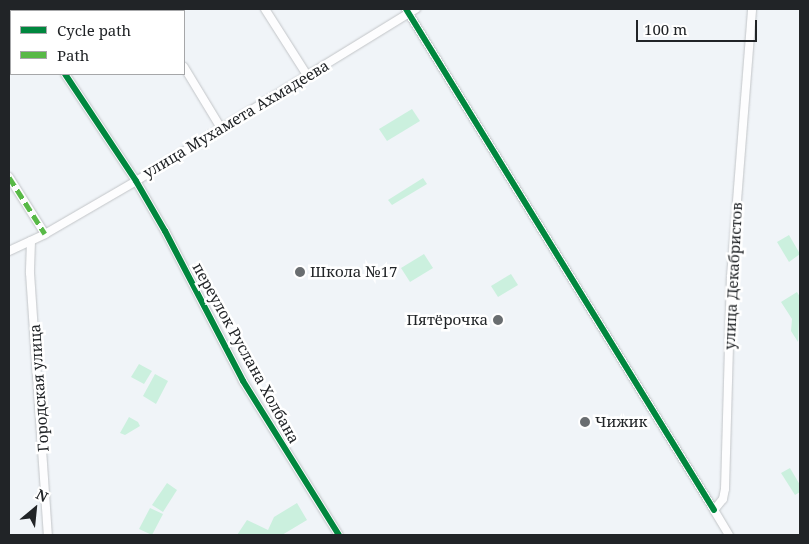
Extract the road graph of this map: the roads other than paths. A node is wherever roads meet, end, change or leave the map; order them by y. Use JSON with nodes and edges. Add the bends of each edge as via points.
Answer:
{"nodes":[{"id":1,"x":265,"y":9,"type":"edge"},
{"id":2,"x":752,"y":9,"type":"edge"},
{"id":3,"x":410,"y":10,"type":"edge"},
{"id":4,"x":185,"y":69,"type":"edge"},
{"id":5,"x":66,"y":75,"type":"edge"},
{"id":6,"x":307,"y":76,"type":"junction"},
{"id":7,"x":221,"y":128,"type":"junction"},
{"id":8,"x":9,"y":178,"type":"edge"},
{"id":9,"x":136,"y":180,"type":"junction"},
{"id":10,"x":45,"y":234,"type":"junction"},
{"id":11,"x":31,"y":241,"type":"junction"},
{"id":12,"x":9,"y":251,"type":"edge"},
{"id":13,"x":714,"y":510,"type":"junction"},
{"id":14,"x":48,"y":535,"type":"edge"},
{"id":15,"x":339,"y":535,"type":"edge"},
{"id":16,"x":729,"y":535,"type":"edge"}],
"edges":[{"from":1,"to":6,"type":"street"},
{"from":2,"to":13,"type":"street","name":"улица Декабристов","via":[[731,277],[726,489]]},
{"from":3,"to":6,"type":"street","name":"улица Мухамета Ахмадеева"},
{"from":3,"to":13,"type":"street"},
{"from":4,"to":7,"type":"street"},
{"from":5,"to":9,"type":"street","name":"переулок Руслана Холбана"},
{"from":6,"to":7,"type":"street","name":"улица Мухамета Ахмадеева"},
{"from":7,"to":9,"type":"street","name":"улица Мухамета Ахмадеева"},
{"from":8,"to":10,"type":"street"},
{"from":9,"to":10,"type":"street","name":"улица Мухамета Ахмадеева"},
{"from":9,"to":15,"type":"street","name":"переулок Руслана Холбана","via":[[244,381]]},
{"from":10,"to":11,"type":"street","name":"улица Мухамета Ахмадеева"},
{"from":11,"to":12,"type":"street","name":"улица Мухамета Ахмадеева"},
{"from":11,"to":14,"type":"street","name":"Городская улица","via":[[30,273]]},
{"from":13,"to":16,"type":"street"}]}
